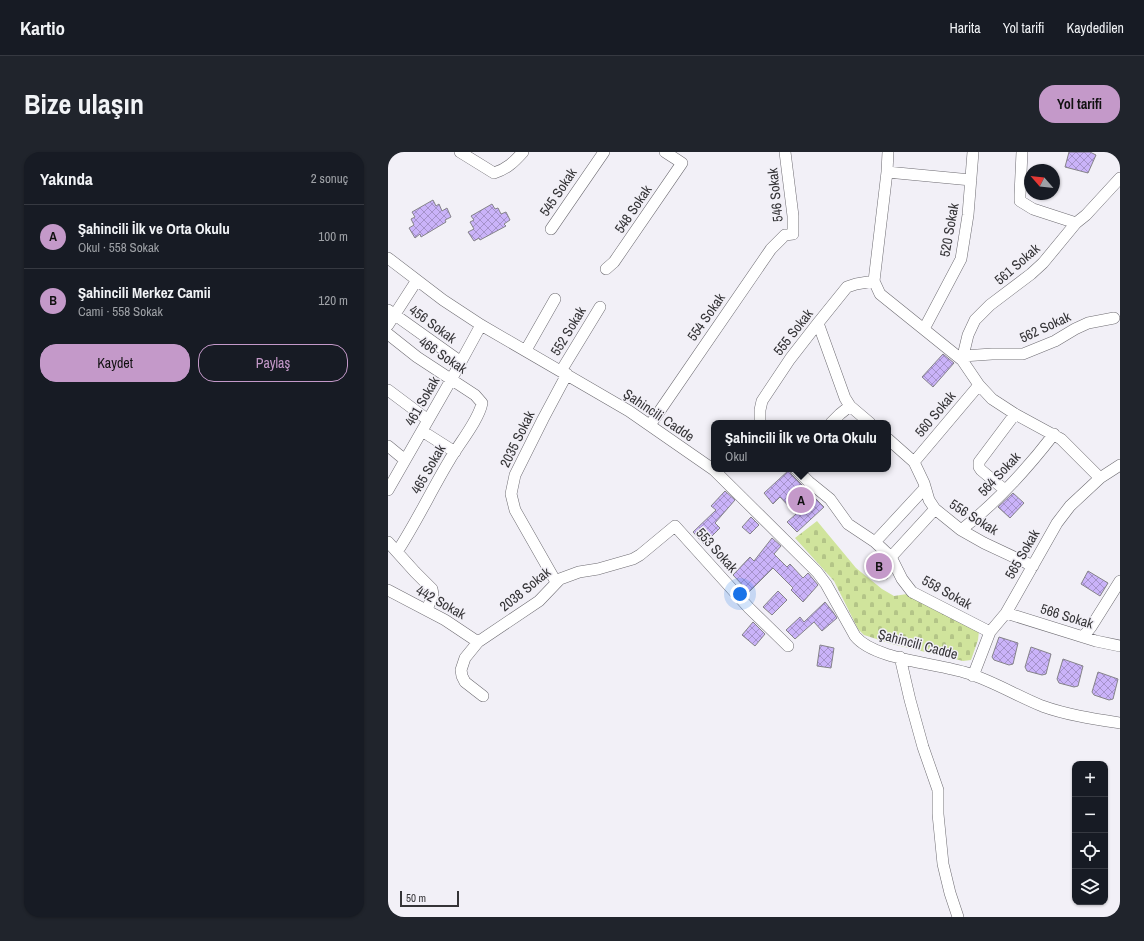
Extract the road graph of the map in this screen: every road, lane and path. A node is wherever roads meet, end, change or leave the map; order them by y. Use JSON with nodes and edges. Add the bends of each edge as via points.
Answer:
{"nodes":[{"id":1,"x":460,"y":152,"type":"edge"},
{"id":2,"x":523,"y":152,"type":"edge"},
{"id":3,"x":604,"y":152,"type":"edge"},
{"id":4,"x":665,"y":152,"type":"edge"},
{"id":5,"x":785,"y":152,"type":"edge"},
{"id":6,"x":888,"y":152,"type":"edge"},
{"id":7,"x":973,"y":152,"type":"edge"},
{"id":8,"x":1022,"y":152,"type":"edge"},
{"id":9,"x":887,"y":172,"type":"junction"},
{"id":10,"x":1120,"y":178,"type":"edge"},
{"id":11,"x":971,"y":180,"type":"junction"},
{"id":12,"x":1076,"y":223,"type":"junction"},
{"id":13,"x":551,"y":230,"type":"dead end"},
{"id":14,"x":793,"y":234,"type":"joint"},
{"id":15,"x":388,"y":258,"type":"edge"},
{"id":16,"x":606,"y":269,"type":"dead end"},
{"id":17,"x":417,"y":280,"type":"junction"},
{"id":18,"x":874,"y":281,"type":"junction"},
{"id":19,"x":555,"y":299,"type":"dead end"},
{"id":20,"x":600,"y":307,"type":"dead end"},
{"id":21,"x":391,"y":312,"type":"edge"},
{"id":22,"x":1114,"y":318,"type":"dead end"},
{"id":23,"x":818,"y":323,"type":"junction"},
{"id":24,"x":388,"y":325,"type":"edge"},
{"id":25,"x":481,"y":325,"type":"junction"},
{"id":26,"x":924,"y":329,"type":"junction"},
{"id":27,"x":388,"y":334,"type":"edge"},
{"id":28,"x":526,"y":350,"type":"junction"},
{"id":29,"x":963,"y":358,"type":"junction"},
{"id":30,"x":461,"y":362,"type":"junction"},
{"id":31,"x":564,"y":372,"type":"junction"},
{"id":32,"x":451,"y":380,"type":"junction"},
{"id":33,"x":979,"y":385,"type":"junction"},
{"id":34,"x":388,"y":390,"type":"edge"},
{"id":35,"x":481,"y":401,"type":"joint"},
{"id":36,"x":850,"y":406,"type":"junction"},
{"id":37,"x":1015,"y":414,"type":"junction"},
{"id":38,"x":428,"y":420,"type":"junction"},
{"id":39,"x":760,"y":420,"type":"edge"},
{"id":40,"x":834,"y":420,"type":"edge"},
{"id":41,"x":866,"y":420,"type":"edge"},
{"id":42,"x":650,"y":425,"type":"junction"},
{"id":43,"x":422,"y":431,"type":"junction"},
{"id":44,"x":1054,"y":434,"type":"junction"},
{"id":45,"x":891,"y":442,"type":"edge"},
{"id":46,"x":388,"y":446,"type":"edge"},
{"id":47,"x":454,"y":452,"type":"junction"},
{"id":48,"x":405,"y":460,"type":"junction"},
{"id":49,"x":914,"y":462,"type":"junction"},
{"id":50,"x":1120,"y":465,"type":"edge"},
{"id":51,"x":711,"y":466,"type":"edge"},
{"id":52,"x":719,"y":472,"type":"edge"},
{"id":53,"x":799,"y":472,"type":"edge"},
{"id":54,"x":1103,"y":476,"type":"junction"},
{"id":55,"x":1120,"y":477,"type":"edge"},
{"id":56,"x":925,"y":488,"type":"junction"},
{"id":57,"x":388,"y":490,"type":"edge"},
{"id":58,"x":1005,"y":490,"type":"junction"},
{"id":59,"x":935,"y":510,"type":"junction"},
{"id":60,"x":675,"y":526,"type":"joint"},
{"id":61,"x":961,"y":530,"type":"junction"},
{"id":62,"x":388,"y":542,"type":"edge"},
{"id":63,"x":875,"y":542,"type":"junction"},
{"id":64,"x":397,"y":552,"type":"junction"},
{"id":65,"x":891,"y":557,"type":"junction"},
{"id":66,"x":1033,"y":566,"type":"junction"},
{"id":67,"x":1120,"y":581,"type":"edge"},
{"id":68,"x":556,"y":582,"type":"junction"},
{"id":69,"x":388,"y":590,"type":"edge"},
{"id":70,"x":427,"y":610,"type":"junction"},
{"id":71,"x":1006,"y":613,"type":"junction"},
{"id":72,"x":990,"y":632,"type":"junction"},
{"id":73,"x":1083,"y":637,"type":"junction"},
{"id":74,"x":478,"y":642,"type":"junction"},
{"id":75,"x":788,"y":646,"type":"dead end"},
{"id":76,"x":1120,"y":646,"type":"edge"},
{"id":77,"x":900,"y":657,"type":"junction"},
{"id":78,"x":973,"y":676,"type":"junction"},
{"id":79,"x":483,"y":696,"type":"dead end"},
{"id":80,"x":1120,"y":723,"type":"edge"},
{"id":81,"x":958,"y":917,"type":"edge"}],
"edges":[{"from":1,"to":2,"type":"street","via":[[494,173],[514,163]]},
{"from":3,"to":13,"type":"street","name":"545 Sokak"},
{"from":4,"to":16,"type":"street","name":"548 Sokak","via":[[682,163],[614,262]]},
{"from":5,"to":14,"type":"street","name":"546 Sokak"},
{"from":6,"to":9,"type":"street"},
{"from":7,"to":11,"type":"street","name":"520 Sokak"},
{"from":8,"to":12,"type":"street","via":[[1020,201],[1033,209]]},
{"from":9,"to":11,"type":"street"},
{"from":9,"to":18,"type":"street"},
{"from":10,"to":12,"type":"street","name":"561 Sokak"},
{"from":11,"to":26,"type":"street","name":"520 Sokak","via":[[961,259]]},
{"from":12,"to":29,"type":"street","name":"561 Sokak","via":[[1043,263],[975,320],[968,335]]},
{"from":14,"to":42,"type":"street","name":"554 Sokak","via":[[785,235],[771,249]]},
{"from":15,"to":17,"type":"street","name":"Şahincili Cadde"},
{"from":17,"to":21,"type":"street"},
{"from":17,"to":25,"type":"street","name":"Şahincili Cadde"},
{"from":18,"to":23,"type":"street","name":"555 Sokak","via":[[847,287]]},
{"from":18,"to":26,"type":"street","via":[[880,294]]},
{"from":19,"to":28,"type":"street"},
{"from":20,"to":31,"type":"street","name":"552 Sokak"},
{"from":21,"to":24,"type":"street"},
{"from":21,"to":30,"type":"street","name":"456 Sokak"},
{"from":22,"to":29,"type":"street","name":"562 Sokak","via":[[1075,329],[1055,341],[1023,354],[992,354]]},
{"from":23,"to":36,"type":"street","via":[[841,390]]},
{"from":23,"to":39,"type":"street","name":"555 Sokak","via":[[762,401]]},
{"from":25,"to":28,"type":"street","name":"Şahincili Cadde"},
{"from":25,"to":30,"type":"street","name":"461 Sokak"},
{"from":26,"to":29,"type":"street"},
{"from":27,"to":32,"type":"street","name":"466 Sokak"},
{"from":28,"to":31,"type":"street","name":"Şahincili Cadde"},
{"from":29,"to":33,"type":"street"},
{"from":30,"to":32,"type":"street","name":"461 Sokak"},
{"from":31,"to":42,"type":"street","name":"Şahincili Cadde"},
{"from":31,"to":68,"type":"street","name":"2035 Sokak","via":[[515,475],[511,494],[515,510]]},
{"from":32,"to":35,"type":"street","name":"466 Sokak"},
{"from":32,"to":38,"type":"street","name":"461 Sokak"},
{"from":33,"to":37,"type":"street","via":[[992,399]]},
{"from":33,"to":49,"type":"street","name":"560 Sokak"},
{"from":34,"to":38,"type":"street"},
{"from":35,"to":47,"type":"street","name":"465 Sokak","via":[[481,407]]},
{"from":36,"to":40,"type":"street"},
{"from":36,"to":41,"type":"street"},
{"from":37,"to":44,"type":"street"},
{"from":37,"to":58,"type":"street","via":[[979,462],[981,470]]},
{"from":38,"to":43,"type":"street","name":"461 Sokak"},
{"from":42,"to":51,"type":"street","name":"Şahincili Cadde"},
{"from":43,"to":47,"type":"street"},
{"from":43,"to":48,"type":"street","name":"461 Sokak"},
{"from":44,"to":54,"type":"street"},
{"from":44,"to":58,"type":"street","name":"564 Sokak"},
{"from":45,"to":49,"type":"street","name":"556 Sokak"},
{"from":46,"to":48,"type":"street"},
{"from":47,"to":64,"type":"street","name":"465 Sokak"},
{"from":48,"to":57,"type":"street","name":"461 Sokak"},
{"from":49,"to":56,"type":"street","name":"556 Sokak"},
{"from":50,"to":54,"type":"street","name":"565 Sokak"},
{"from":52,"to":77,"type":"street","name":"Şahincili Cadde","via":[[817,572],[858,640],[882,652]]},
{"from":53,"to":63,"type":"street","name":"558 Sokak","via":[[830,499],[848,524]]},
{"from":54,"to":55,"type":"street"},
{"from":54,"to":66,"type":"street","name":"565 Sokak","via":[[1070,506],[1057,523]]},
{"from":56,"to":59,"type":"street","name":"556 Sokak"},
{"from":56,"to":63,"type":"street"},
{"from":58,"to":61,"type":"street","name":"564 Sokak","via":[[982,514]]},
{"from":59,"to":61,"type":"street","name":"556 Sokak"},
{"from":59,"to":65,"type":"street"},
{"from":60,"to":68,"type":"street","name":"2038 Sokak","via":[[633,559],[570,574]]},
{"from":60,"to":75,"type":"street","name":"553 Sokak","via":[[749,608]]},
{"from":61,"to":66,"type":"street","name":"556 Sokak"},
{"from":62,"to":64,"type":"street"},
{"from":63,"to":65,"type":"street","name":"558 Sokak"},
{"from":64,"to":70,"type":"street","via":[[432,589],[433,594]]},
{"from":65,"to":72,"type":"street","name":"558 Sokak","via":[[912,592]]},
{"from":66,"to":71,"type":"street","name":"565 Sokak"},
{"from":67,"to":73,"type":"street"},
{"from":68,"to":74,"type":"street","name":"2038 Sokak","via":[[540,601]]},
{"from":69,"to":70,"type":"street","name":"442 Sokak"},
{"from":70,"to":74,"type":"street","name":"442 Sokak"},
{"from":71,"to":72,"type":"street","name":"565 Sokak"},
{"from":71,"to":73,"type":"street","name":"566 Sokak"},
{"from":72,"to":78,"type":"street","name":"565 Sokak"},
{"from":73,"to":76,"type":"street","name":"566 Sokak"},
{"from":74,"to":79,"type":"street","name":"2038 Sokak","via":[[465,658],[461,670],[465,682]]},
{"from":77,"to":78,"type":"street","name":"Şahincili Cadde"},
{"from":77,"to":81,"type":"street","via":[[923,747],[938,790],[943,864]]},
{"from":78,"to":80,"type":"street","name":"Şahincili Cadde","via":[[1044,706]]}]}
